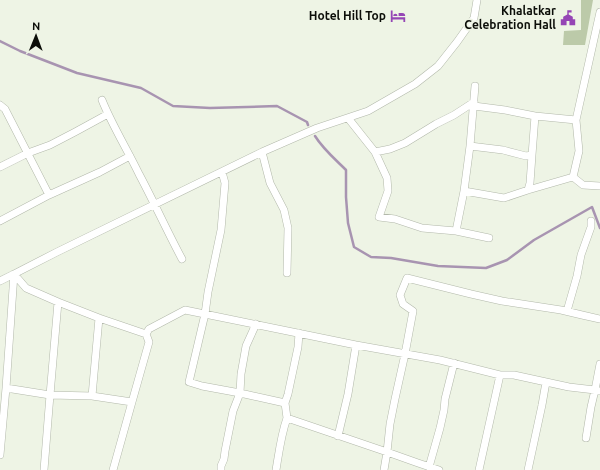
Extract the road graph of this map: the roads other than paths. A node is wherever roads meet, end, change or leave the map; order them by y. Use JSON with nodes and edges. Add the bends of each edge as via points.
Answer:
{"nodes":[{"id":1,"x":477,"y":0,"type":"edge"},
{"id":2,"x":600,"y":12,"type":"edge"},
{"id":3,"x":475,"y":86,"type":"dead end"},
{"id":4,"x":102,"y":100,"type":"dead end"},
{"id":5,"x":474,"y":104,"type":"junction"},
{"id":6,"x":0,"y":105,"type":"edge"},
{"id":7,"x":108,"y":114,"type":"junction"},
{"id":8,"x":535,"y":116,"type":"junction"},
{"id":9,"x":348,"y":118,"type":"junction"},
{"id":10,"x":576,"y":120,"type":"junction"},
{"id":11,"x":470,"y":146,"type":"junction"},
{"id":12,"x":262,"y":152,"type":"junction"},
{"id":13,"x":375,"y":152,"type":"junction"},
{"id":14,"x":28,"y":153,"type":"junction"},
{"id":15,"x":130,"y":156,"type":"junction"},
{"id":16,"x":532,"y":156,"type":"junction"},
{"id":17,"x":0,"y":167,"type":"edge"},
{"id":18,"x":222,"y":172,"type":"junction"},
{"id":19,"x":572,"y":177,"type":"junction"},
{"id":20,"x":600,"y":186,"type":"edge"},
{"id":21,"x":528,"y":190,"type":"junction"},
{"id":22,"x":464,"y":191,"type":"junction"},
{"id":23,"x":48,"y":195,"type":"junction"},
{"id":24,"x":154,"y":205,"type":"junction"},
{"id":25,"x":0,"y":221,"type":"edge"},
{"id":26,"x":591,"y":221,"type":"dead end"},
{"id":27,"x":456,"y":231,"type":"junction"},
{"id":28,"x":489,"y":238,"type":"dead end"},
{"id":29,"x":182,"y":259,"type":"dead end"},
{"id":30,"x":287,"y":273,"type":"dead end"},
{"id":31,"x":14,"y":274,"type":"junction"},
{"id":32,"x":0,"y":281,"type":"edge"},
{"id":33,"x":58,"y":302,"type":"junction"},
{"id":34,"x":568,"y":312,"type":"junction"},
{"id":35,"x":205,"y":314,"type":"junction"},
{"id":36,"x":100,"y":318,"type":"junction"},
{"id":37,"x":600,"y":319,"type":"edge"},
{"id":38,"x":256,"y":324,"type":"junction"},
{"id":39,"x":299,"y":333,"type":"junction"},
{"id":40,"x":146,"y":334,"type":"junction"},
{"id":41,"x":356,"y":345,"type":"junction"},
{"id":42,"x":405,"y":354,"type":"junction"},
{"id":43,"x":454,"y":363,"type":"junction"},
{"id":44,"x":600,"y":364,"type":"edge"},
{"id":45,"x":500,"y":375,"type":"junction"},
{"id":46,"x":546,"y":382,"type":"junction"},
{"id":47,"x":6,"y":388,"type":"junction"},
{"id":48,"x":598,"y":390,"type":"edge"},
{"id":49,"x":240,"y":393,"type":"junction"},
{"id":50,"x":50,"y":394,"type":"junction"},
{"id":51,"x":92,"y":396,"type":"junction"},
{"id":52,"x":132,"y":402,"type":"junction"},
{"id":53,"x":285,"y":403,"type":"junction"},
{"id":54,"x":287,"y":418,"type":"junction"},
{"id":55,"x":338,"y":436,"type":"junction"},
{"id":56,"x":586,"y":438,"type":"dead end"},
{"id":57,"x":387,"y":452,"type":"junction"},
{"id":58,"x":0,"y":455,"type":"edge"},
{"id":59,"x":429,"y":467,"type":"junction"},
{"id":60,"x":44,"y":470,"type":"edge"},
{"id":61,"x":113,"y":470,"type":"edge"},
{"id":62,"x":221,"y":470,"type":"edge"},
{"id":63,"x":276,"y":470,"type":"edge"},
{"id":64,"x":384,"y":470,"type":"edge"},
{"id":65,"x":439,"y":470,"type":"edge"},
{"id":66,"x":479,"y":470,"type":"edge"},
{"id":67,"x":528,"y":470,"type":"edge"}],
"edges":[{"from":1,"to":9,"type":"street","via":[[474,18],[438,66],[415,84],[368,111]]},
{"from":2,"to":10,"type":"street"},
{"from":3,"to":5,"type":"street"},
{"from":4,"to":7,"type":"street"},
{"from":5,"to":8,"type":"street"},
{"from":5,"to":11,"type":"street"},
{"from":5,"to":13,"type":"street","via":[[405,142]]},
{"from":6,"to":14,"type":"street","via":[[5,109]]},
{"from":7,"to":14,"type":"street","via":[[56,142]]},
{"from":7,"to":15,"type":"street"},
{"from":8,"to":10,"type":"street"},
{"from":8,"to":16,"type":"street"},
{"from":9,"to":12,"type":"street","via":[[317,128]]},
{"from":9,"to":13,"type":"street"},
{"from":10,"to":19,"type":"street","via":[[579,150]]},
{"from":11,"to":16,"type":"street"},
{"from":11,"to":22,"type":"street"},
{"from":12,"to":18,"type":"street"},
{"from":12,"to":30,"type":"street","via":[[270,183],[284,210],[288,228]]},
{"from":13,"to":27,"type":"street","via":[[387,178],[388,191],[379,217],[395,219],[422,228]]},
{"from":14,"to":17,"type":"street"},
{"from":14,"to":23,"type":"street"},
{"from":15,"to":23,"type":"street"},
{"from":15,"to":24,"type":"street"},
{"from":16,"to":21,"type":"street"},
{"from":18,"to":24,"type":"street"},
{"from":18,"to":35,"type":"street","via":[[225,183],[221,230]]},
{"from":19,"to":20,"type":"street","via":[[583,185]]},
{"from":19,"to":21,"type":"street"},
{"from":21,"to":22,"type":"street","via":[[504,198]]},
{"from":22,"to":27,"type":"street"},
{"from":23,"to":25,"type":"street"},
{"from":24,"to":29,"type":"street"},
{"from":24,"to":31,"type":"street"},
{"from":26,"to":34,"type":"street"},
{"from":27,"to":28,"type":"street"},
{"from":31,"to":32,"type":"street"},
{"from":31,"to":33,"type":"street","via":[[26,288]]},
{"from":31,"to":47,"type":"street"},
{"from":33,"to":36,"type":"street"},
{"from":33,"to":50,"type":"street"},
{"from":34,"to":37,"type":"street"},
{"from":34,"to":42,"type":"street","via":[[502,301],[407,278],[400,295],[403,304],[413,311]]},
{"from":35,"to":38,"type":"street"},
{"from":35,"to":40,"type":"street","via":[[185,310],[149,329]]},
{"from":35,"to":49,"type":"street","via":[[189,382]]},
{"from":36,"to":40,"type":"street"},
{"from":36,"to":51,"type":"street"},
{"from":38,"to":39,"type":"street"},
{"from":38,"to":49,"type":"street","via":[[246,346]]},
{"from":39,"to":41,"type":"street"},
{"from":39,"to":53,"type":"street"},
{"from":40,"to":52,"type":"street","via":[[149,342]]},
{"from":41,"to":42,"type":"street"},
{"from":41,"to":55,"type":"street"},
{"from":42,"to":43,"type":"street"},
{"from":42,"to":57,"type":"street","via":[[390,424]]},
{"from":43,"to":45,"type":"street"},
{"from":43,"to":59,"type":"street"},
{"from":44,"to":48,"type":"street"},
{"from":45,"to":46,"type":"street","via":[[514,375]]},
{"from":45,"to":66,"type":"street"},
{"from":46,"to":48,"type":"street"},
{"from":46,"to":67,"type":"street"},
{"from":47,"to":50,"type":"street"},
{"from":47,"to":58,"type":"street"},
{"from":48,"to":56,"type":"street","via":[[590,407]]},
{"from":49,"to":53,"type":"street"},
{"from":49,"to":62,"type":"street","via":[[233,411]]},
{"from":50,"to":51,"type":"street"},
{"from":50,"to":60,"type":"street"},
{"from":51,"to":52,"type":"street"},
{"from":52,"to":61,"type":"street"},
{"from":53,"to":54,"type":"street"},
{"from":54,"to":55,"type":"street"},
{"from":54,"to":63,"type":"street"},
{"from":55,"to":57,"type":"street"},
{"from":57,"to":59,"type":"street"},
{"from":57,"to":64,"type":"street"},
{"from":59,"to":65,"type":"street"}]}
